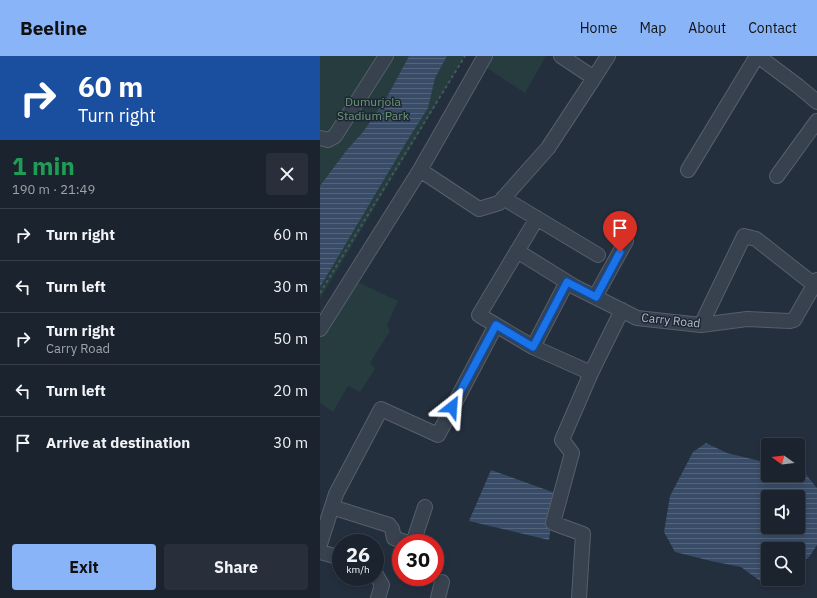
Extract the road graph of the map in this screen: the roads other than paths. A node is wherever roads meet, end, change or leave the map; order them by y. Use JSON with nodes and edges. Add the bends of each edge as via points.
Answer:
{"nodes":[{"id":1,"x":386,"y":56,"type":"edge"},
{"id":2,"x":485,"y":56,"type":"edge"},
{"id":3,"x":561,"y":56,"type":"edge"},
{"id":4,"x":608,"y":56,"type":"edge"},
{"id":5,"x":758,"y":56,"type":"edge"},
{"id":6,"x":594,"y":78,"type":"junction"},
{"id":7,"x":817,"y":102,"type":"edge"},
{"id":8,"x":817,"y":121,"type":"edge"},
{"id":9,"x":320,"y":138,"type":"edge"},
{"id":10,"x":420,"y":170,"type":"junction"},
{"id":11,"x":688,"y":170,"type":"dead end"},
{"id":12,"x":777,"y":176,"type":"dead end"},
{"id":13,"x":503,"y":198,"type":"junction"},
{"id":14,"x":537,"y":218,"type":"junction"},
{"id":15,"x":626,"y":241,"type":"dead end"},
{"id":16,"x":517,"y":251,"type":"junction"},
{"id":17,"x":598,"y":255,"type":"dead end"},
{"id":18,"x":567,"y":282,"type":"junction"},
{"id":19,"x":816,"y":284,"type":"edge"},
{"id":20,"x":596,"y":297,"type":"junction"},
{"id":21,"x":622,"y":310,"type":"junction"},
{"id":22,"x":496,"y":325,"type":"junction"},
{"id":23,"x":701,"y":325,"type":"junction"},
{"id":24,"x":320,"y":329,"type":"edge"},
{"id":25,"x":533,"y":347,"type":"junction"},
{"id":26,"x":591,"y":373,"type":"junction"},
{"id":27,"x":332,"y":507,"type":"junction"},
{"id":28,"x":425,"y":507,"type":"dead end"},
{"id":29,"x":393,"y":534,"type":"edge"},
{"id":30,"x":416,"y":534,"type":"edge"},
{"id":31,"x":320,"y":544,"type":"edge"},
{"id":32,"x":320,"y":552,"type":"edge"},
{"id":33,"x":332,"y":555,"type":"edge"},
{"id":34,"x":382,"y":586,"type":"edge"},
{"id":35,"x":441,"y":586,"type":"edge"},
{"id":36,"x":378,"y":598,"type":"edge"},
{"id":37,"x":438,"y":598,"type":"edge"},
{"id":38,"x":579,"y":598,"type":"edge"}],
"edges":[{"from":1,"to":9,"type":"street","via":[[335,136],[328,140]]},
{"from":2,"to":10,"type":"street"},
{"from":3,"to":6,"type":"street"},
{"from":4,"to":6,"type":"street"},
{"from":5,"to":7,"type":"street"},
{"from":5,"to":11,"type":"street"},
{"from":6,"to":13,"type":"street","via":[[548,148]]},
{"from":8,"to":12,"type":"street"},
{"from":10,"to":13,"type":"street","via":[[479,209],[499,203]]},
{"from":10,"to":24,"type":"street"},
{"from":13,"to":14,"type":"street"},
{"from":14,"to":16,"type":"street"},
{"from":14,"to":17,"type":"street"},
{"from":15,"to":20,"type":"street"},
{"from":16,"to":18,"type":"street","name":"Carry Road"},
{"from":16,"to":22,"type":"street","via":[[480,315]]},
{"from":18,"to":20,"type":"street","name":"Carry Road"},
{"from":18,"to":25,"type":"street"},
{"from":19,"to":23,"type":"street","name":"Carry Road","via":[[794,320],[790,322],[747,319]]},
{"from":19,"to":23,"type":"street","via":[[756,238],[744,236]]},
{"from":20,"to":21,"type":"street","name":"Carry Road"},
{"from":21,"to":23,"type":"street","name":"Carry Road","via":[[637,318]]},
{"from":21,"to":26,"type":"street"},
{"from":22,"to":25,"type":"street"},
{"from":22,"to":27,"type":"street","via":[[438,435],[381,409],[336,494]]},
{"from":25,"to":26,"type":"street"},
{"from":26,"to":38,"type":"street","via":[[562,440],[572,453],[553,523],[583,534]]},
{"from":27,"to":29,"type":"street","via":[[389,525]]},
{"from":27,"to":31,"type":"street"},
{"from":28,"to":30,"type":"street"},
{"from":32,"to":33,"type":"street"},
{"from":34,"to":36,"type":"street"},
{"from":35,"to":37,"type":"street"}]}
